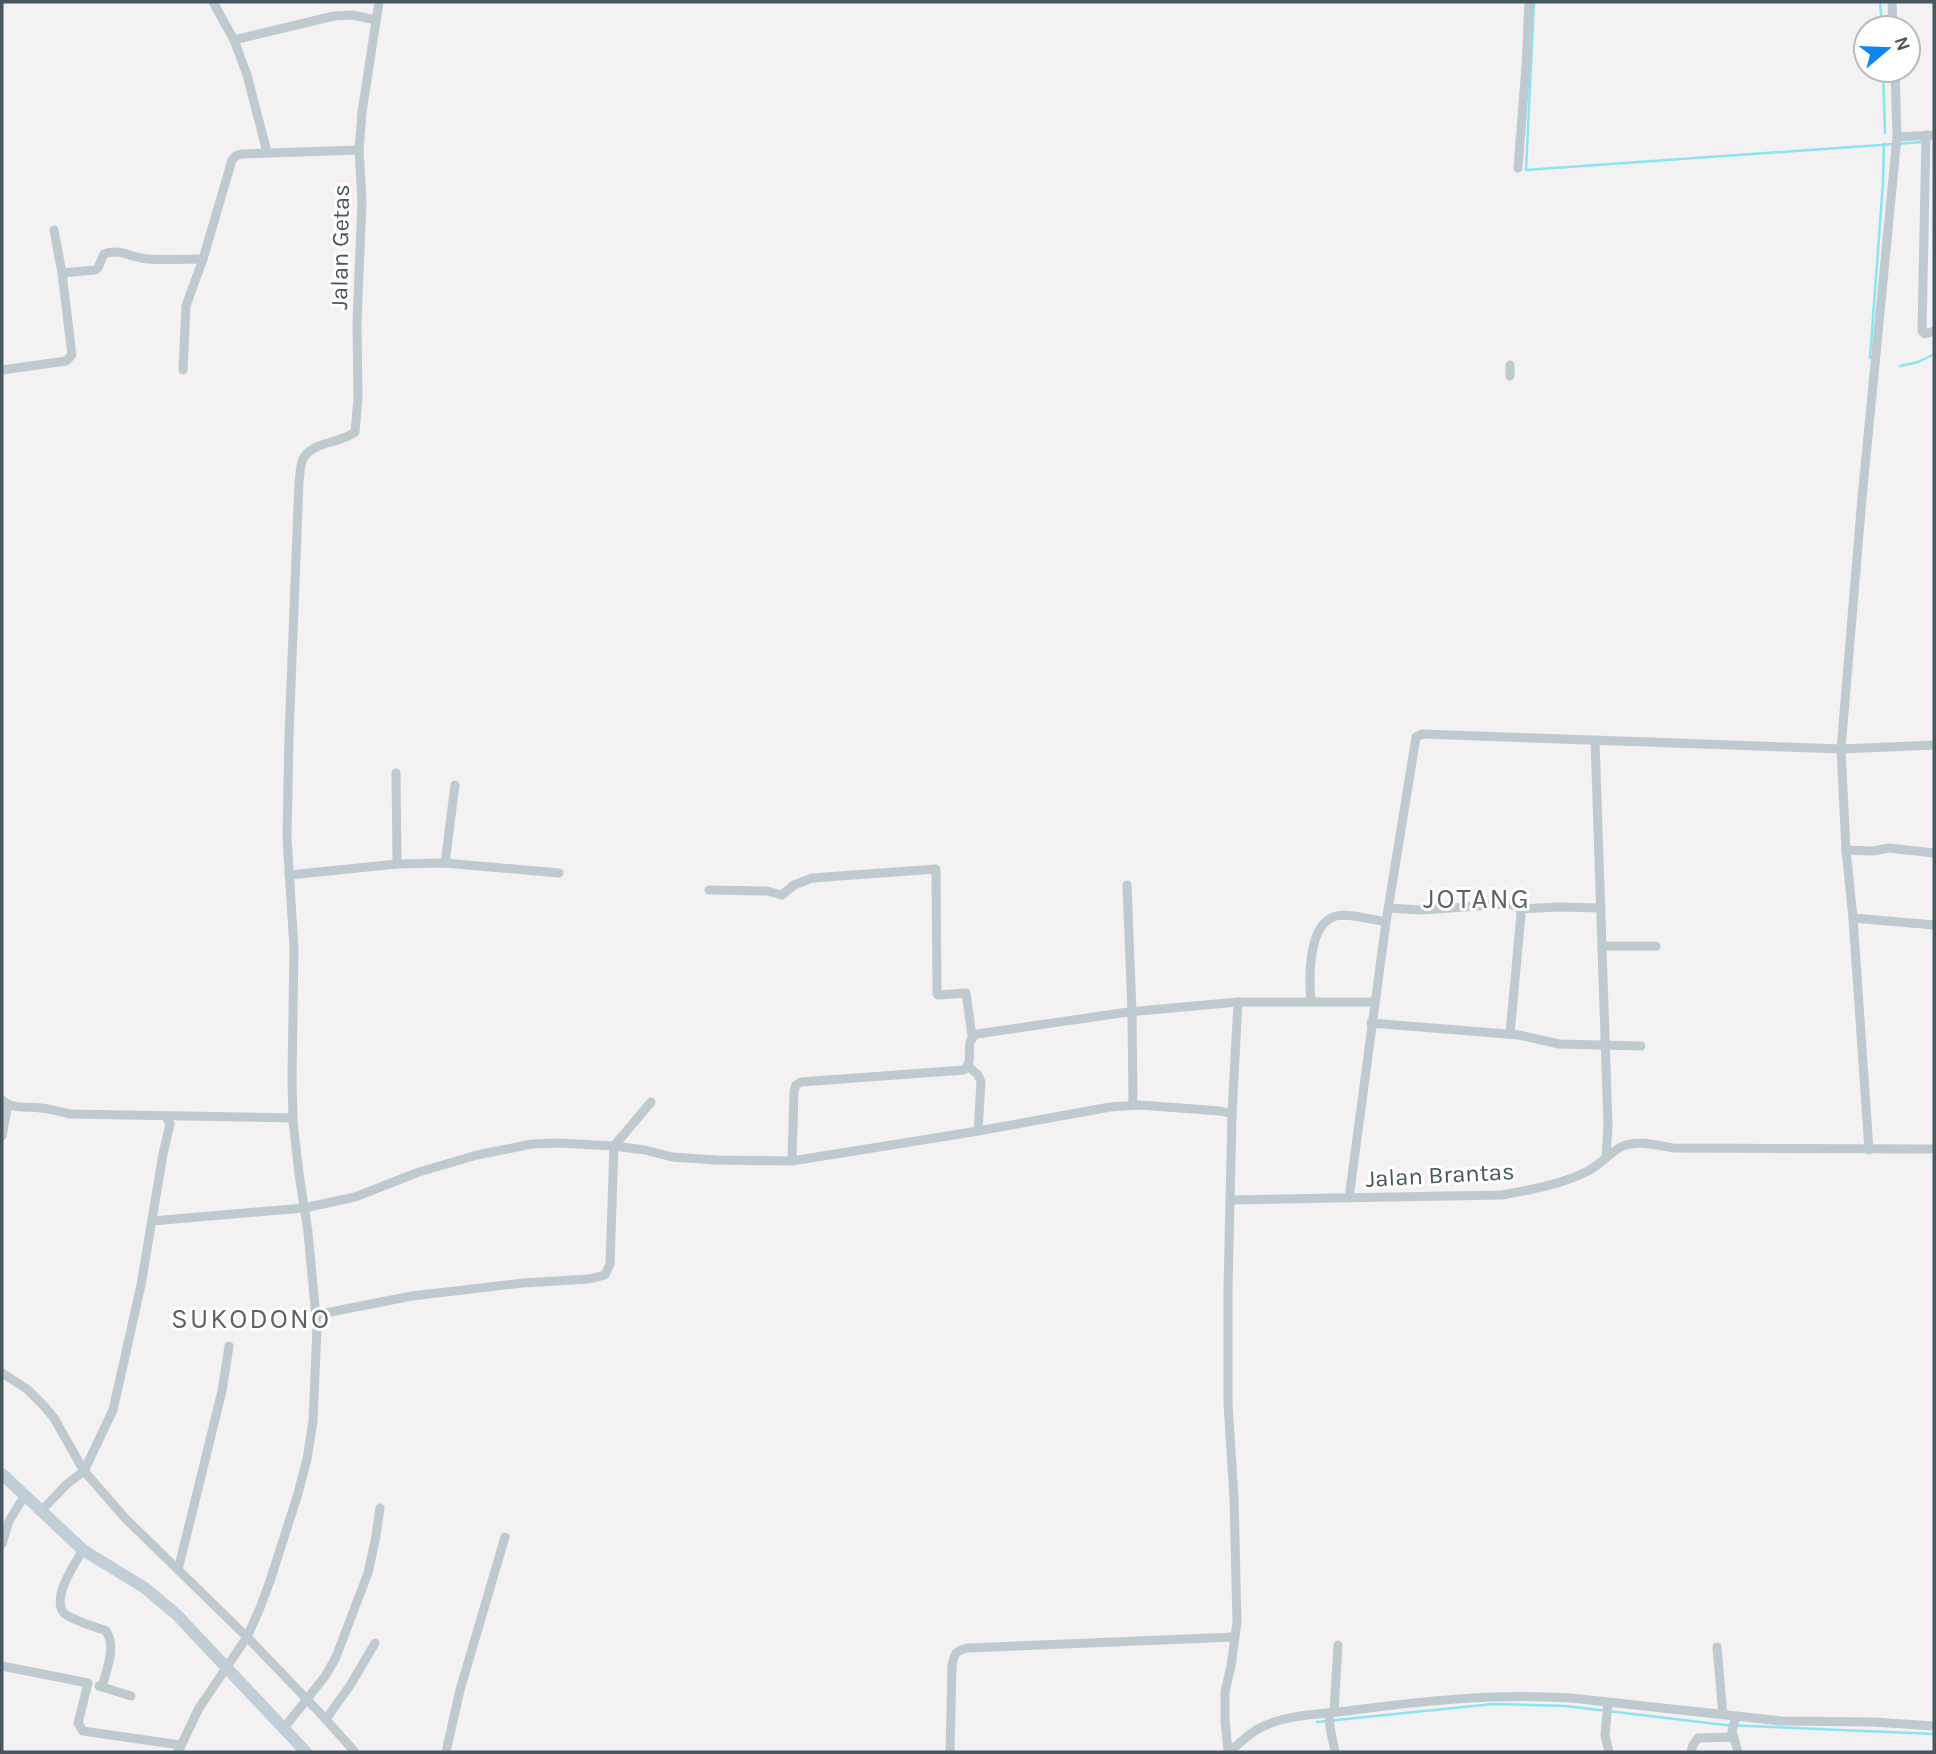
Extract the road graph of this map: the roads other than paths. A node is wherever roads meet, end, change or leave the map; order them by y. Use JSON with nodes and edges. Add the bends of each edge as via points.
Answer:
{"nodes":[{"id":1,"x":213,"y":2,"type":"edge"},
{"id":2,"x":379,"y":2,"type":"edge"},
{"id":3,"x":1529,"y":2,"type":"edge"},
{"id":4,"x":376,"y":20,"type":"junction"},
{"id":5,"x":234,"y":40,"type":"junction"},
{"id":6,"x":1895,"y":84,"type":"edge"},
{"id":7,"x":1930,"y":135,"type":"edge"},
{"id":8,"x":1897,"y":137,"type":"junction"},
{"id":9,"x":359,"y":150,"type":"junction"},
{"id":10,"x":267,"y":152,"type":"junction"},
{"id":11,"x":1518,"y":168,"type":"dead end"},
{"id":12,"x":54,"y":230,"type":"dead end"},
{"id":13,"x":203,"y":259,"type":"junction"},
{"id":14,"x":62,"y":273,"type":"junction"},
{"id":15,"x":1934,"y":331,"type":"edge"},
{"id":16,"x":1510,"y":365,"type":"dead end"},
{"id":17,"x":2,"y":370,"type":"edge"},
{"id":18,"x":183,"y":370,"type":"dead end"},
{"id":19,"x":1510,"y":376,"type":"dead end"},
{"id":20,"x":1595,"y":740,"type":"junction"},
{"id":21,"x":1934,"y":745,"type":"edge"},
{"id":22,"x":1841,"y":749,"type":"junction"},
{"id":23,"x":396,"y":773,"type":"dead end"},
{"id":24,"x":455,"y":785,"type":"dead end"},
{"id":25,"x":1846,"y":850,"type":"junction"},
{"id":26,"x":1934,"y":853,"type":"edge"},
{"id":27,"x":445,"y":863,"type":"junction"},
{"id":28,"x":397,"y":864,"type":"junction"},
{"id":29,"x":559,"y":873,"type":"dead end"},
{"id":30,"x":289,"y":875,"type":"junction"},
{"id":31,"x":1127,"y":885,"type":"dead end"},
{"id":32,"x":709,"y":890,"type":"dead end"},
{"id":33,"x":1388,"y":908,"type":"junction"},
{"id":34,"x":1601,"y":908,"type":"junction"},
{"id":35,"x":1520,"y":909,"type":"junction"},
{"id":36,"x":1853,"y":918,"type":"junction"},
{"id":37,"x":1386,"y":922,"type":"junction"},
{"id":38,"x":1934,"y":925,"type":"edge"},
{"id":39,"x":1602,"y":946,"type":"junction"},
{"id":40,"x":1656,"y":946,"type":"dead end"},
{"id":41,"x":1238,"y":1002,"type":"junction"},
{"id":42,"x":1311,"y":1002,"type":"junction"},
{"id":43,"x":1374,"y":1002,"type":"junction"},
{"id":44,"x":1132,"y":1012,"type":"junction"},
{"id":45,"x":1371,"y":1023,"type":"junction"},
{"id":46,"x":1510,"y":1034,"type":"junction"},
{"id":47,"x":972,"y":1036,"type":"junction"},
{"id":48,"x":1605,"y":1045,"type":"junction"},
{"id":49,"x":1641,"y":1046,"type":"dead end"},
{"id":50,"x":968,"y":1066,"type":"junction"},
{"id":51,"x":5,"y":1102,"type":"edge"},
{"id":52,"x":651,"y":1102,"type":"dead end"},
{"id":53,"x":1133,"y":1105,"type":"junction"},
{"id":54,"x":1232,"y":1114,"type":"junction"},
{"id":55,"x":166,"y":1116,"type":"junction"},
{"id":56,"x":293,"y":1118,"type":"junction"},
{"id":57,"x":978,"y":1131,"type":"junction"},
{"id":58,"x":2,"y":1136,"type":"edge"},
{"id":59,"x":614,"y":1146,"type":"junction"},
{"id":60,"x":1934,"y":1149,"type":"edge"},
{"id":61,"x":1869,"y":1150,"type":"junction"},
{"id":62,"x":1606,"y":1158,"type":"junction"},
{"id":63,"x":792,"y":1161,"type":"junction"},
{"id":64,"x":1349,"y":1198,"type":"junction"},
{"id":65,"x":1231,"y":1199,"type":"junction"},
{"id":66,"x":304,"y":1208,"type":"junction"},
{"id":67,"x":152,"y":1220,"type":"junction"},
{"id":68,"x":315,"y":1315,"type":"junction"},
{"id":69,"x":229,"y":1346,"type":"dead end"},
{"id":70,"x":2,"y":1373,"type":"edge"},
{"id":71,"x":81,"y":1473,"type":"junction"},
{"id":72,"x":2,"y":1474,"type":"edge"},
{"id":73,"x":25,"y":1495,"type":"junction"},
{"id":74,"x":380,"y":1508,"type":"dead end"},
{"id":75,"x":42,"y":1510,"type":"junction"},
{"id":76,"x":505,"y":1537,"type":"dead end"},
{"id":77,"x":2,"y":1544,"type":"edge"},
{"id":78,"x":83,"y":1550,"type":"junction"},
{"id":79,"x":178,"y":1570,"type":"junction"},
{"id":80,"x":1235,"y":1637,"type":"junction"},
{"id":81,"x":245,"y":1639,"type":"junction"},
{"id":82,"x":375,"y":1643,"type":"dead end"},
{"id":83,"x":1338,"y":1645,"type":"dead end"},
{"id":84,"x":1717,"y":1647,"type":"dead end"},
{"id":85,"x":228,"y":1663,"type":"junction"},
{"id":86,"x":2,"y":1666,"type":"edge"},
{"id":87,"x":88,"y":1683,"type":"junction"},
{"id":88,"x":102,"y":1687,"type":"junction"},
{"id":89,"x":131,"y":1696,"type":"dead end"},
{"id":90,"x":307,"y":1700,"type":"junction"},
{"id":91,"x":1608,"y":1708,"type":"junction"},
{"id":92,"x":1723,"y":1715,"type":"junction"},
{"id":93,"x":1331,"y":1717,"type":"junction"},
{"id":94,"x":326,"y":1720,"type":"junction"},
{"id":95,"x":1734,"y":1726,"type":"junction"},
{"id":96,"x":1934,"y":1726,"type":"edge"},
{"id":97,"x":284,"y":1728,"type":"junction"},
{"id":98,"x":179,"y":1749,"type":"edge"},
{"id":99,"x":306,"y":1752,"type":"edge"},
{"id":100,"x":355,"y":1752,"type":"edge"},
{"id":101,"x":446,"y":1752,"type":"edge"},
{"id":102,"x":950,"y":1752,"type":"edge"},
{"id":103,"x":1228,"y":1752,"type":"edge"},
{"id":104,"x":1335,"y":1752,"type":"edge"},
{"id":105,"x":1609,"y":1752,"type":"edge"},
{"id":106,"x":1690,"y":1752,"type":"edge"},
{"id":107,"x":1738,"y":1752,"type":"edge"}],
"edges":[{"from":1,"to":5,"type":"street"},
{"from":2,"to":4,"type":"street","name":"Jalan Getas"},
{"from":3,"to":11,"type":"street"},
{"from":4,"to":5,"type":"street","via":[[334,16]]},
{"from":4,"to":9,"type":"street","name":"Jalan Getas"},
{"from":5,"to":10,"type":"street"},
{"from":6,"to":8,"type":"street"},
{"from":7,"to":8,"type":"street"},
{"from":7,"to":15,"type":"street","via":[[1922,331]]},
{"from":8,"to":22,"type":"street"},
{"from":9,"to":10,"type":"street"},
{"from":9,"to":30,"type":"street","name":"Jalan Getas","via":[[362,201],[355,432],[307,453],[299,482],[289,735]]},
{"from":10,"to":13,"type":"street","via":[[241,154],[232,160]]},
{"from":12,"to":14,"type":"street"},
{"from":13,"to":14,"type":"street","via":[[143,259],[110,252],[94,270]]},
{"from":13,"to":18,"type":"street","via":[[186,306]]},
{"from":14,"to":17,"type":"street","via":[[71,358]]},
{"from":16,"to":19,"type":"street"},
{"from":20,"to":22,"type":"street"},
{"from":20,"to":33,"type":"street","via":[[1416,737]]},
{"from":20,"to":34,"type":"street"},
{"from":21,"to":22,"type":"street"},
{"from":22,"to":25,"type":"street"},
{"from":23,"to":28,"type":"street"},
{"from":24,"to":27,"type":"street"},
{"from":25,"to":26,"type":"street"},
{"from":25,"to":36,"type":"street"},
{"from":27,"to":28,"type":"street"},
{"from":27,"to":29,"type":"street"},
{"from":28,"to":30,"type":"street"},
{"from":30,"to":56,"type":"street","via":[[294,948]]},
{"from":31,"to":44,"type":"street"},
{"from":32,"to":47,"type":"street","via":[[779,895],[812,878],[936,869],[937,994],[966,993]]},
{"from":33,"to":35,"type":"street","via":[[1507,904]]},
{"from":33,"to":37,"type":"street"},
{"from":34,"to":35,"type":"street"},
{"from":34,"to":39,"type":"street"},
{"from":35,"to":46,"type":"street"},
{"from":36,"to":38,"type":"street"},
{"from":36,"to":61,"type":"street"},
{"from":37,"to":42,"type":"street","via":[[1340,915],[1328,920],[1313,946]]},
{"from":37,"to":43,"type":"street"},
{"from":39,"to":40,"type":"street"},
{"from":39,"to":48,"type":"street"},
{"from":41,"to":42,"type":"street"},
{"from":41,"to":44,"type":"street"},
{"from":41,"to":54,"type":"street"},
{"from":42,"to":43,"type":"street"},
{"from":43,"to":45,"type":"street"},
{"from":44,"to":47,"type":"street"},
{"from":44,"to":53,"type":"street"},
{"from":45,"to":46,"type":"street"},
{"from":45,"to":64,"type":"street"},
{"from":46,"to":48,"type":"street","via":[[1559,1044]]},
{"from":47,"to":50,"type":"street"},
{"from":48,"to":49,"type":"street"},
{"from":48,"to":62,"type":"street"},
{"from":50,"to":57,"type":"street","via":[[981,1082]]},
{"from":50,"to":63,"type":"street","via":[[796,1085]]},
{"from":51,"to":55,"type":"street","via":[[70,1114]]},
{"from":51,"to":58,"type":"street"},
{"from":52,"to":59,"type":"street"},
{"from":53,"to":54,"type":"street"},
{"from":53,"to":57,"type":"street"},
{"from":54,"to":65,"type":"street"},
{"from":55,"to":56,"type":"street"},
{"from":55,"to":67,"type":"street","via":[[170,1124]]},
{"from":56,"to":66,"type":"street"},
{"from":57,"to":63,"type":"street"},
{"from":59,"to":63,"type":"street","via":[[672,1157]]},
{"from":59,"to":66,"type":"street","via":[[558,1143],[511,1148],[419,1172],[355,1197]]},
{"from":59,"to":68,"type":"street","via":[[610,1264],[605,1275],[412,1296]]},
{"from":60,"to":61,"type":"street","name":"Jalan Brantas"},
{"from":61,"to":62,"type":"street","name":"Jalan Brantas","via":[[1633,1144]]},
{"from":62,"to":64,"type":"street","name":"Jalan Brantas","via":[[1587,1171],[1503,1195]]},
{"from":64,"to":65,"type":"street","name":"Jalan Brantas"},
{"from":65,"to":80,"type":"street","via":[[1228,1391]]},
{"from":66,"to":67,"type":"street"},
{"from":66,"to":68,"type":"street"},
{"from":67,"to":71,"type":"street","via":[[113,1410]]},
{"from":68,"to":81,"type":"street","via":[[307,1459],[271,1581]]},
{"from":69,"to":79,"type":"street"},
{"from":70,"to":71,"type":"street","via":[[27,1389],[54,1418]]},
{"from":71,"to":75,"type":"street"},
{"from":71,"to":79,"type":"street"},
{"from":72,"to":73,"type":"main road"},
{"from":73,"to":75,"type":"main road"},
{"from":73,"to":77,"type":"street"},
{"from":74,"to":90,"type":"street","via":[[368,1573],[342,1643]]},
{"from":75,"to":78,"type":"main road"},
{"from":76,"to":101,"type":"street"},
{"from":78,"to":85,"type":"main road","via":[[145,1588]]},
{"from":78,"to":88,"type":"street","via":[[67,1576],[61,1607],[67,1615],[109,1635],[112,1645]]},
{"from":79,"to":81,"type":"street"},
{"from":80,"to":102,"type":"street","via":[[957,1650],[952,1666]]},
{"from":80,"to":103,"type":"street","via":[[1225,1692]]},
{"from":81,"to":85,"type":"street"},
{"from":81,"to":90,"type":"street"},
{"from":82,"to":94,"type":"street"},
{"from":83,"to":93,"type":"street"},
{"from":84,"to":92,"type":"street"},
{"from":85,"to":97,"type":"main road"},
{"from":85,"to":98,"type":"street"},
{"from":86,"to":87,"type":"street"},
{"from":87,"to":88,"type":"street"},
{"from":87,"to":98,"type":"street","via":[[78,1723],[83,1731]]},
{"from":88,"to":89,"type":"street"},
{"from":90,"to":94,"type":"street"},
{"from":90,"to":97,"type":"street"},
{"from":91,"to":92,"type":"street"},
{"from":91,"to":93,"type":"street","via":[[1536,1696],[1490,1696],[1398,1704]]},
{"from":91,"to":105,"type":"street","via":[[1605,1735]]},
{"from":92,"to":95,"type":"street"},
{"from":93,"to":103,"type":"street","via":[[1304,1715],[1259,1728]]},
{"from":93,"to":104,"type":"street"},
{"from":94,"to":100,"type":"street"},
{"from":95,"to":96,"type":"street","via":[[1781,1721]]},
{"from":95,"to":106,"type":"street","via":[[1698,1738]]},
{"from":95,"to":107,"type":"street"},
{"from":97,"to":99,"type":"main road"}]}
